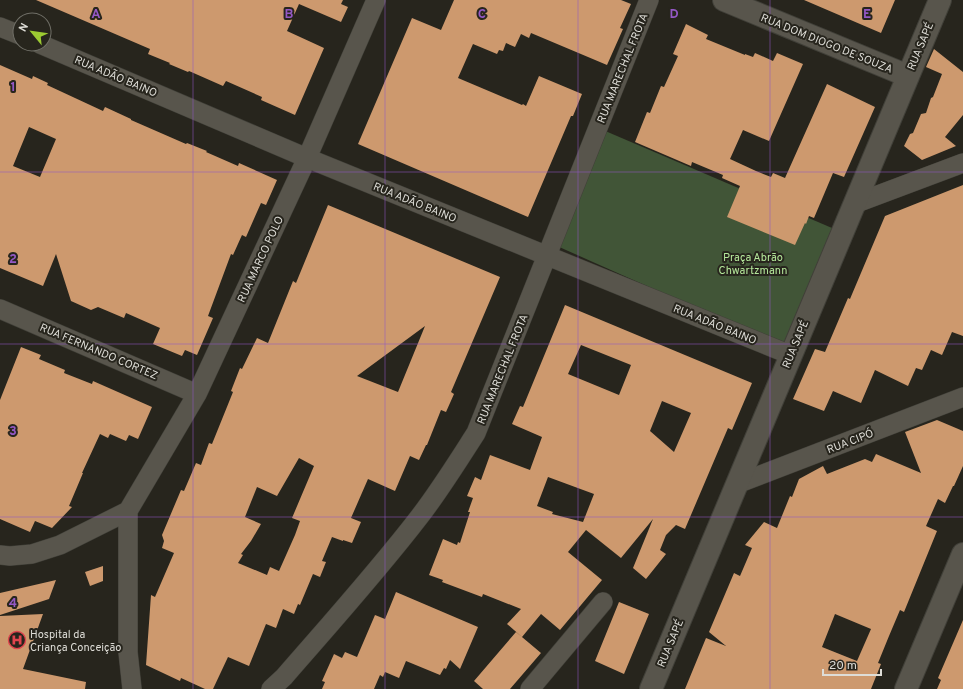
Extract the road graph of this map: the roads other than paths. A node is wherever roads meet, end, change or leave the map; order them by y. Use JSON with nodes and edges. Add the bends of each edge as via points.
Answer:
{"nodes":[{"id":1,"x":376,"y":0,"type":"edge"},
{"id":2,"x":649,"y":0,"type":"edge"},
{"id":3,"x":724,"y":0,"type":"edge"},
{"id":4,"x":940,"y":0,"type":"edge"},
{"id":5,"x":0,"y":27,"type":"edge"},
{"id":6,"x":12,"y":32,"type":"edge"},
{"id":7,"x":52,"y":49,"type":"edge"},
{"id":8,"x":908,"y":76,"type":"junction"},
{"id":9,"x":307,"y":158,"type":"junction"},
{"id":10,"x":963,"y":163,"type":"edge"},
{"id":11,"x":854,"y":204,"type":"junction"},
{"id":12,"x":547,"y":256,"type":"junction"},
{"id":13,"x":0,"y":309,"type":"edge"},
{"id":14,"x":791,"y":355,"type":"junction"},
{"id":15,"x":197,"y":394,"type":"junction"},
{"id":16,"x":963,"y":397,"type":"edge"},
{"id":17,"x":737,"y":484,"type":"junction"},
{"id":18,"x":128,"y":511,"type":"junction"},
{"id":19,"x":963,"y":554,"type":"edge"},
{"id":20,"x":0,"y":555,"type":"edge"},
{"id":21,"x":602,"y":602,"type":"dead end"},
{"id":22,"x":132,"y":689,"type":"edge"},
{"id":23,"x":271,"y":689,"type":"edge"},
{"id":24,"x":530,"y":689,"type":"edge"},
{"id":25,"x":651,"y":689,"type":"edge"},
{"id":26,"x":906,"y":689,"type":"edge"}],
"edges":[{"from":1,"to":9,"type":"street","name":"RUA MARCO POLO"},
{"from":2,"to":12,"type":"street","name":"RUA MARECHAL FROTA"},
{"from":3,"to":8,"type":"street","name":"RUA DOM DIOGO DE SOUZA"},
{"from":4,"to":8,"type":"street","name":"RUA SAPÉ"},
{"from":5,"to":6,"type":"street"},
{"from":7,"to":9,"type":"street","name":"RUA ADÃO BAINO"},
{"from":8,"to":11,"type":"street","name":"RUA SAPÉ"},
{"from":9,"to":12,"type":"street","name":"RUA ADÃO BAINO"},
{"from":9,"to":15,"type":"street","name":"RUA MARCO POLO"},
{"from":10,"to":11,"type":"street"},
{"from":11,"to":14,"type":"street","name":"RUA SAPÉ"},
{"from":12,"to":14,"type":"street","name":"RUA ADÃO BAINO"},
{"from":12,"to":23,"type":"street","name":"RUA MARECHAL FROTA","via":[[476,433],[444,483],[390,555]]},
{"from":13,"to":15,"type":"street","name":"RUA FERNANDO CORTEZ"},
{"from":14,"to":17,"type":"street","name":"RUA SAPÉ"},
{"from":15,"to":18,"type":"street","name":"RUA MARCO POLO"},
{"from":16,"to":17,"type":"street","name":"RUA CIPÓ"},
{"from":17,"to":25,"type":"street","name":"RUA SAPÉ"},
{"from":18,"to":20,"type":"street","via":[[60,545],[32,554]]},
{"from":18,"to":22,"type":"street","via":[[128,652]]},
{"from":19,"to":26,"type":"street"},
{"from":21,"to":24,"type":"street"}]}
